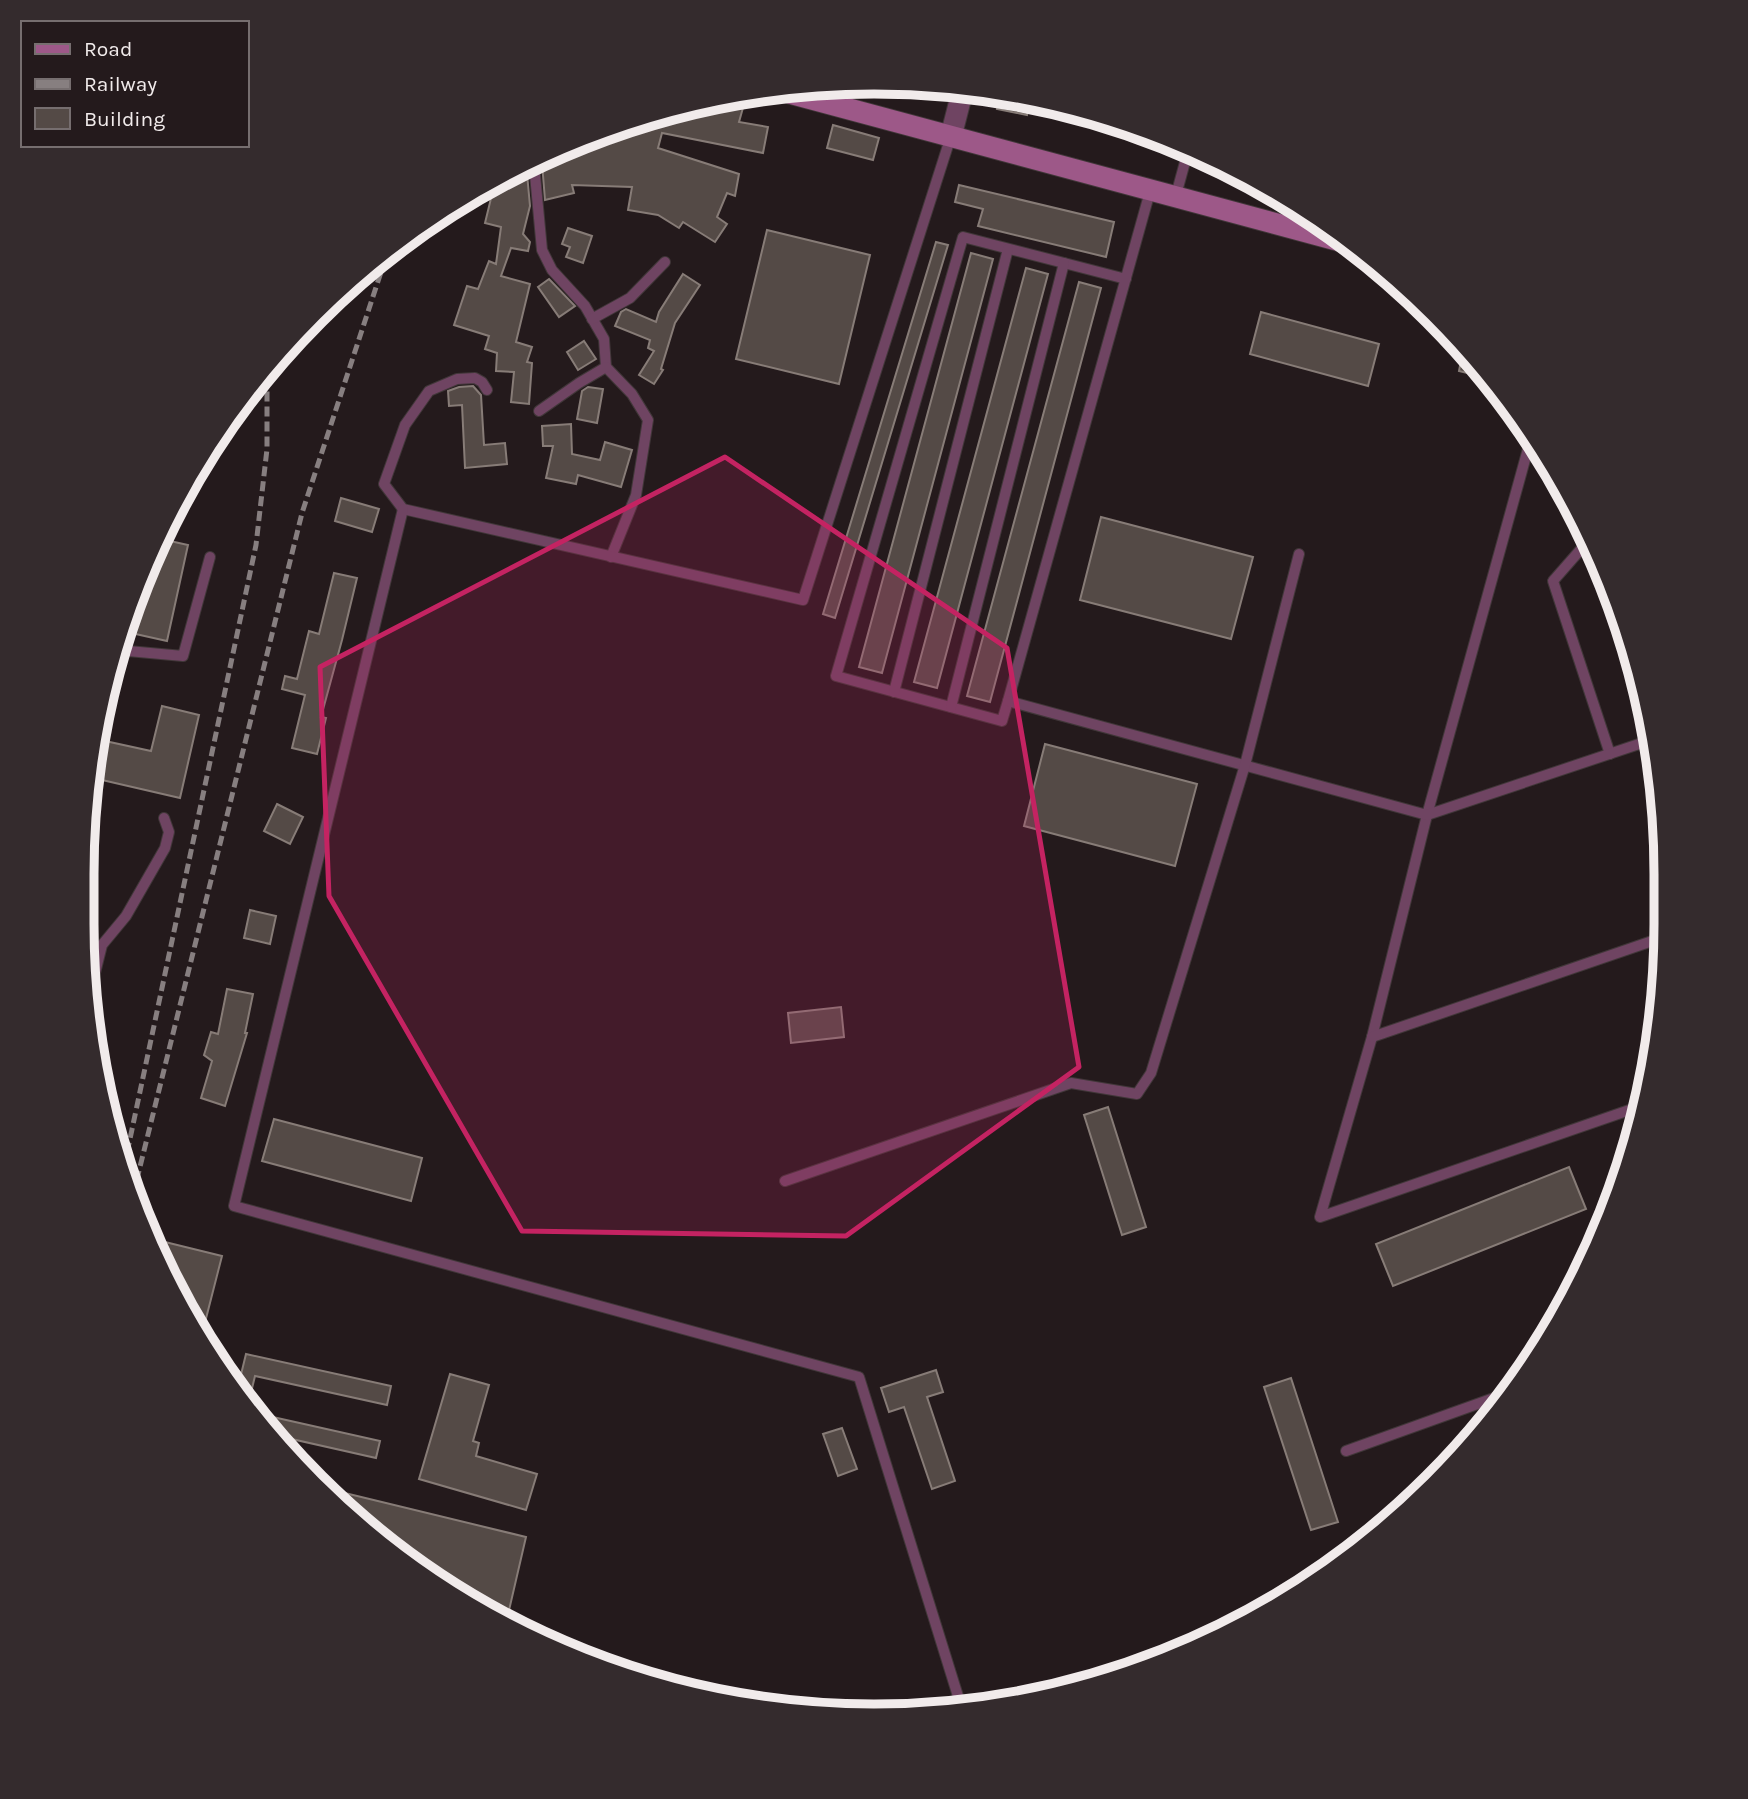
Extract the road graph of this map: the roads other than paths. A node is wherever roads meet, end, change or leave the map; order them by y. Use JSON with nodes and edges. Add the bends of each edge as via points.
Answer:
{"nodes":[{"id":1,"x":827,"y":96,"type":"edge"},
{"id":2,"x":809,"y":97,"type":"edge"},
{"id":3,"x":960,"y":99,"type":"edge"},
{"id":4,"x":952,"y":132,"type":"junction"},
{"id":5,"x":1186,"y":160,"type":"edge"},
{"id":6,"x":535,"y":172,"type":"edge"},
{"id":7,"x":1152,"y":186,"type":"junction"},
{"id":8,"x":1177,"y":192,"type":"junction"},
{"id":9,"x":1301,"y":222,"type":"edge"},
{"id":10,"x":1319,"y":234,"type":"edge"},
{"id":11,"x":1008,"y":249,"type":"junction"},
{"id":12,"x":665,"y":262,"type":"dead end"},
{"id":13,"x":1064,"y":263,"type":"junction"},
{"id":14,"x":1126,"y":279,"type":"junction"},
{"id":15,"x":592,"y":319,"type":"junction"},
{"id":16,"x":606,"y":367,"type":"junction"},
{"id":17,"x":486,"y":390,"type":"dead end"},
{"id":18,"x":539,"y":411,"type":"dead end"},
{"id":19,"x":1528,"y":450,"type":"edge"},
{"id":20,"x":403,"y":509,"type":"junction"},
{"id":21,"x":1582,"y":548,"type":"edge"},
{"id":22,"x":1299,"y":554,"type":"dead end"},
{"id":23,"x":210,"y":557,"type":"dead end"},
{"id":24,"x":611,"y":557,"type":"junction"},
{"id":25,"x":127,"y":651,"type":"edge"},
{"id":26,"x":894,"y":692,"type":"junction"},
{"id":27,"x":1008,"y":701,"type":"junction"},
{"id":28,"x":951,"y":707,"type":"junction"},
{"id":29,"x":1642,"y":743,"type":"edge"},
{"id":30,"x":1610,"y":754,"type":"junction"},
{"id":31,"x":1245,"y":765,"type":"junction"},
{"id":32,"x":1427,"y":815,"type":"junction"},
{"id":33,"x":164,"y":818,"type":"dead end"},
{"id":34,"x":1653,"y":941,"type":"edge"},
{"id":35,"x":96,"y":970,"type":"edge"},
{"id":36,"x":1372,"y":1037,"type":"junction"},
{"id":37,"x":1631,"y":1109,"type":"edge"},
{"id":38,"x":785,"y":1181,"type":"dead end"},
{"id":39,"x":1493,"y":1398,"type":"edge"},
{"id":40,"x":1346,"y":1451,"type":"dead end"},
{"id":41,"x":959,"y":1700,"type":"edge"}],
"edges":[{"from":1,"to":4,"type":"main road"},
{"from":2,"to":4,"type":"main road"},
{"from":3,"to":4,"type":"street"},
{"from":4,"to":7,"type":"main road"},
{"from":4,"to":24,"type":"lane","via":[[803,600]]},
{"from":5,"to":8,"type":"lane"},
{"from":6,"to":15,"type":"lane","via":[[542,250],[552,270]]},
{"from":7,"to":8,"type":"main road"},
{"from":7,"to":14,"type":"lane"},
{"from":8,"to":9,"type":"main road"},
{"from":8,"to":10,"type":"main road"},
{"from":11,"to":13,"type":"lane"},
{"from":11,"to":26,"type":"lane"},
{"from":11,"to":26,"type":"lane","via":[[963,237],[836,676]]},
{"from":12,"to":15,"type":"lane","via":[[630,298]]},
{"from":13,"to":14,"type":"lane"},
{"from":13,"to":28,"type":"lane"},
{"from":14,"to":27,"type":"lane"},
{"from":15,"to":16,"type":"lane","via":[[604,339]]},
{"from":16,"to":18,"type":"lane"},
{"from":16,"to":24,"type":"lane","via":[[632,394],[648,420],[636,495]]},
{"from":17,"to":20,"type":"lane","via":[[475,378],[457,379],[429,391],[405,425],[384,484]]},
{"from":19,"to":32,"type":"lane"},
{"from":20,"to":24,"type":"lane"},
{"from":20,"to":41,"type":"lane","via":[[234,1206],[859,1377]]},
{"from":21,"to":30,"type":"lane","via":[[1553,581]]},
{"from":22,"to":31,"type":"lane"},
{"from":23,"to":25,"type":"lane","via":[[183,656]]},
{"from":26,"to":28,"type":"lane"},
{"from":27,"to":28,"type":"lane","via":[[1002,721]]},
{"from":27,"to":31,"type":"lane"},
{"from":29,"to":30,"type":"lane"},
{"from":30,"to":32,"type":"lane"},
{"from":31,"to":32,"type":"lane"},
{"from":31,"to":38,"type":"lane","via":[[1151,1073],[1137,1094],[1071,1083]]},
{"from":32,"to":36,"type":"lane"},
{"from":33,"to":35,"type":"lane","via":[[169,832],[164,848],[126,916],[102,945]]},
{"from":34,"to":36,"type":"lane"},
{"from":36,"to":37,"type":"lane","via":[[1321,1217]]},
{"from":39,"to":40,"type":"lane"}]}
